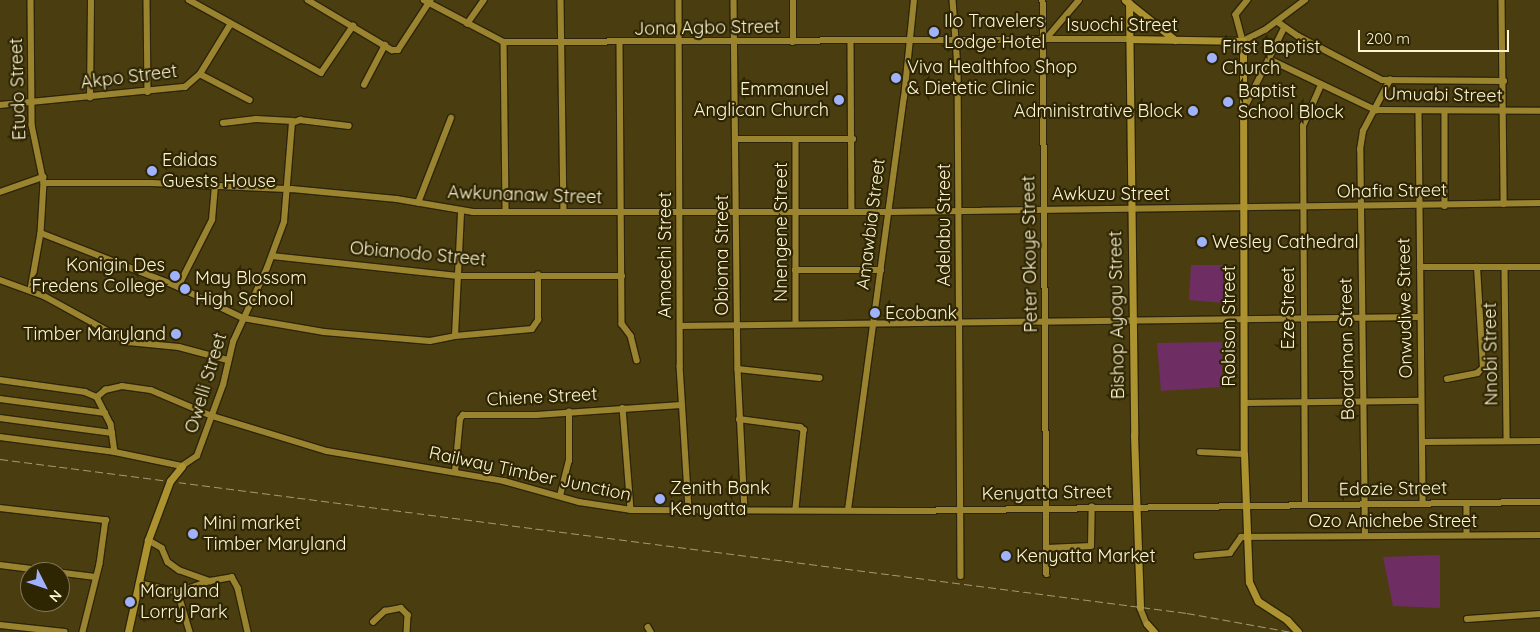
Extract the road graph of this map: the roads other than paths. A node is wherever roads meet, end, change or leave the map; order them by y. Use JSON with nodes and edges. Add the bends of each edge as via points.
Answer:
{"nodes":[{"id":1,"x":31,"y":0,"type":"edge"},
{"id":2,"x":91,"y":0,"type":"edge"},
{"id":3,"x":147,"y":0,"type":"edge"},
{"id":4,"x":189,"y":0,"type":"edge"},
{"id":5,"x":308,"y":0,"type":"edge"},
{"id":6,"x":484,"y":0,"type":"edge"},
{"id":7,"x":561,"y":0,"type":"edge"},
{"id":8,"x":678,"y":0,"type":"edge"},
{"id":9,"x":734,"y":0,"type":"edge"},
{"id":10,"x":793,"y":0,"type":"edge"},
{"id":11,"x":914,"y":0,"type":"edge"},
{"id":12,"x":953,"y":0,"type":"edge"},
{"id":13,"x":1042,"y":0,"type":"edge"},
{"id":14,"x":1079,"y":0,"type":"edge"},
{"id":15,"x":1248,"y":0,"type":"edge"},
{"id":16,"x":1305,"y":0,"type":"edge"},
{"id":17,"x":1502,"y":0,"type":"edge"},
{"id":18,"x":428,"y":1,"type":"edge"},
{"id":19,"x":1127,"y":2,"type":"edge"},
{"id":20,"x":1278,"y":22,"type":"junction"},
{"id":21,"x":467,"y":24,"type":"junction"},
{"id":22,"x":230,"y":25,"type":"junction"},
{"id":23,"x":353,"y":26,"type":"junction"},
{"id":24,"x":1284,"y":28,"type":"junction"},
{"id":25,"x":1131,"y":39,"type":"junction"},
{"id":26,"x":1044,"y":40,"type":"junction"},
{"id":27,"x":1175,"y":40,"type":"junction"},
{"id":28,"x":955,"y":41,"type":"junction"},
{"id":29,"x":1243,"y":41,"type":"junction"},
{"id":30,"x":504,"y":42,"type":"junction"},
{"id":31,"x":736,"y":42,"type":"junction"},
{"id":32,"x":793,"y":42,"type":"junction"},
{"id":33,"x":851,"y":42,"type":"junction"},
{"id":34,"x":910,"y":42,"type":"junction"},
{"id":35,"x":677,"y":43,"type":"junction"},
{"id":36,"x":562,"y":44,"type":"junction"},
{"id":37,"x":620,"y":44,"type":"junction"},
{"id":38,"x":385,"y":45,"type":"junction"},
{"id":39,"x":1269,"y":59,"type":"junction"},
{"id":40,"x":200,"y":74,"type":"junction"},
{"id":41,"x":1390,"y":80,"type":"junction"},
{"id":42,"x":1504,"y":81,"type":"junction"},
{"id":43,"x":1321,"y":85,"type":"junction"},
{"id":44,"x":364,"y":86,"type":"dead end"},
{"id":45,"x":148,"y":92,"type":"junction"},
{"id":46,"x":90,"y":98,"type":"junction"},
{"id":47,"x":250,"y":100,"type":"dead end"},
{"id":48,"x":31,"y":103,"type":"junction"},
{"id":49,"x":0,"y":105,"type":"edge"},
{"id":50,"x":1376,"y":110,"type":"junction"},
{"id":51,"x":1540,"y":111,"type":"edge"},
{"id":52,"x":1419,"y":112,"type":"junction"},
{"id":53,"x":1445,"y":112,"type":"junction"},
{"id":54,"x":1504,"y":112,"type":"junction"},
{"id":55,"x":1242,"y":113,"type":"junction"},
{"id":56,"x":451,"y":118,"type":"dead end"},
{"id":57,"x":293,"y":121,"type":"junction"},
{"id":58,"x":223,"y":123,"type":"dead end"},
{"id":59,"x":349,"y":126,"type":"dead end"},
{"id":60,"x":853,"y":138,"type":"junction"},
{"id":61,"x":736,"y":140,"type":"junction"},
{"id":62,"x":796,"y":140,"type":"junction"},
{"id":63,"x":44,"y":180,"type":"junction"},
{"id":64,"x":215,"y":185,"type":"junction"},
{"id":65,"x":288,"y":190,"type":"junction"},
{"id":66,"x":0,"y":192,"type":"edge"},
{"id":67,"x":418,"y":203,"type":"junction"},
{"id":68,"x":1540,"y":203,"type":"edge"},
{"id":69,"x":1504,"y":204,"type":"junction"},
{"id":70,"x":1360,"y":206,"type":"junction"},
{"id":71,"x":1418,"y":206,"type":"junction"},
{"id":72,"x":1446,"y":206,"type":"junction"},
{"id":73,"x":1244,"y":208,"type":"junction"},
{"id":74,"x":1303,"y":208,"type":"junction"},
{"id":75,"x":1044,"y":209,"type":"junction"},
{"id":76,"x":1130,"y":209,"type":"junction"},
{"id":77,"x":737,"y":211,"type":"junction"},
{"id":78,"x":795,"y":211,"type":"junction"},
{"id":79,"x":852,"y":211,"type":"junction"},
{"id":80,"x":957,"y":211,"type":"junction"},
{"id":81,"x":461,"y":212,"type":"junction"},
{"id":82,"x":506,"y":212,"type":"junction"},
{"id":83,"x":564,"y":212,"type":"junction"},
{"id":84,"x":680,"y":212,"type":"junction"},
{"id":85,"x":887,"y":212,"type":"junction"},
{"id":86,"x":623,"y":213,"type":"junction"},
{"id":87,"x":41,"y":233,"type":"junction"},
{"id":88,"x":272,"y":256,"type":"junction"},
{"id":89,"x":1420,"y":267,"type":"junction"},
{"id":90,"x":1505,"y":267,"type":"junction"},
{"id":91,"x":1540,"y":267,"type":"edge"},
{"id":92,"x":1477,"y":268,"type":"junction"},
{"id":93,"x":795,"y":270,"type":"junction"},
{"id":94,"x":881,"y":270,"type":"junction"},
{"id":95,"x":538,"y":275,"type":"junction"},
{"id":96,"x":458,"y":276,"type":"junction"},
{"id":97,"x":622,"y":276,"type":"junction"},
{"id":98,"x":0,"y":280,"type":"edge"},
{"id":99,"x":178,"y":287,"type":"junction"},
{"id":100,"x":31,"y":290,"type":"junction"},
{"id":101,"x":1362,"y":317,"type":"junction"},
{"id":102,"x":1419,"y":317,"type":"junction"},
{"id":103,"x":243,"y":318,"type":"junction"},
{"id":104,"x":1303,"y":318,"type":"junction"},
{"id":105,"x":1133,"y":320,"type":"junction"},
{"id":106,"x":1244,"y":320,"type":"junction"},
{"id":107,"x":960,"y":323,"type":"junction"},
{"id":108,"x":1047,"y":323,"type":"junction"},
{"id":109,"x":796,"y":324,"type":"junction"},
{"id":110,"x":873,"y":324,"type":"junction"},
{"id":111,"x":680,"y":326,"type":"junction"},
{"id":112,"x":738,"y":326,"type":"junction"},
{"id":113,"x":456,"y":336,"type":"junction"},
{"id":114,"x":228,"y":360,"type":"junction"},
{"id":115,"x":637,"y":360,"type":"dead end"},
{"id":116,"x":738,"y":369,"type":"junction"},
{"id":117,"x":820,"y":378,"type":"dead end"},
{"id":118,"x":1448,"y":379,"type":"dead end"},
{"id":119,"x":0,"y":380,"type":"edge"},
{"id":120,"x":97,"y":397,"type":"junction"},
{"id":121,"x":0,"y":399,"type":"edge"},
{"id":122,"x":1421,"y":401,"type":"junction"},
{"id":123,"x":1362,"y":402,"type":"junction"},
{"id":124,"x":1245,"y":403,"type":"junction"},
{"id":125,"x":1304,"y":403,"type":"junction"},
{"id":126,"x":681,"y":405,"type":"junction"},
{"id":127,"x":623,"y":408,"type":"junction"},
{"id":128,"x":569,"y":412,"type":"junction"},
{"id":129,"x":105,"y":413,"type":"junction"},
{"id":130,"x":212,"y":416,"type":"junction"},
{"id":131,"x":0,"y":418,"type":"edge"},
{"id":132,"x":739,"y":419,"type":"junction"},
{"id":133,"x":112,"y":433,"type":"junction"},
{"id":134,"x":0,"y":437,"type":"edge"},
{"id":135,"x":1507,"y":440,"type":"junction"},
{"id":136,"x":1540,"y":441,"type":"edge"},
{"id":137,"x":1422,"y":442,"type":"junction"},
{"id":138,"x":115,"y":452,"type":"junction"},
{"id":139,"x":1200,"y":452,"type":"dead end"},
{"id":140,"x":1244,"y":454,"type":"junction"},
{"id":141,"x":182,"y":466,"type":"junction"},
{"id":142,"x":455,"y":472,"type":"junction"},
{"id":143,"x":560,"y":496,"type":"junction"},
{"id":144,"x":1540,"y":502,"type":"edge"},
{"id":145,"x":1423,"y":503,"type":"junction"},
{"id":146,"x":1467,"y":503,"type":"junction"},
{"id":147,"x":1305,"y":504,"type":"junction"},
{"id":148,"x":1364,"y":504,"type":"junction"},
{"id":149,"x":1246,"y":505,"type":"junction"},
{"id":150,"x":1136,"y":506,"type":"junction"},
{"id":151,"x":1092,"y":507,"type":"junction"},
{"id":152,"x":0,"y":508,"type":"edge"},
{"id":153,"x":1047,"y":508,"type":"junction"},
{"id":154,"x":796,"y":509,"type":"junction"},
{"id":155,"x":630,"y":510,"type":"junction"},
{"id":156,"x":745,"y":510,"type":"junction"},
{"id":157,"x":848,"y":510,"type":"junction"},
{"id":158,"x":963,"y":510,"type":"junction"},
{"id":159,"x":689,"y":511,"type":"junction"},
{"id":160,"x":1540,"y":535,"type":"edge"},
{"id":161,"x":1365,"y":536,"type":"junction"},
{"id":162,"x":1467,"y":536,"type":"junction"},
{"id":163,"x":1246,"y":537,"type":"junction"},
{"id":164,"x":148,"y":540,"type":"junction"},
{"id":165,"x":1047,"y":548,"type":"junction"},
{"id":166,"x":1197,"y":556,"type":"dead end"},
{"id":167,"x":0,"y":565,"type":"edge"},
{"id":168,"x":1047,"y":574,"type":"dead end"},
{"id":169,"x":961,"y":576,"type":"dead end"},
{"id":170,"x":95,"y":577,"type":"junction"},
{"id":171,"x":210,"y":581,"type":"junction"},
{"id":172,"x":139,"y":582,"type":"junction"},
{"id":173,"x":178,"y":592,"type":"junction"},
{"id":174,"x":1140,"y":607,"type":"joint"},
{"id":175,"x":1540,"y":614,"type":"edge"},
{"id":176,"x":1467,"y":620,"type":"dead end"},
{"id":177,"x":372,"y":622,"type":"dead end"},
{"id":178,"x":1147,"y":624,"type":"joint"},
{"id":179,"x":0,"y":625,"type":"edge"},
{"id":180,"x":51,"y":631,"type":"edge"},
{"id":181,"x":65,"y":632,"type":"edge"},
{"id":182,"x":83,"y":632,"type":"edge"},
{"id":183,"x":128,"y":632,"type":"edge"},
{"id":184,"x":190,"y":632,"type":"edge"},
{"id":185,"x":248,"y":632,"type":"edge"},
{"id":186,"x":407,"y":632,"type":"edge"},
{"id":187,"x":1154,"y":632,"type":"edge"},
{"id":188,"x":1298,"y":632,"type":"edge"}],
"edges":[{"from":1,"to":48,"type":"street","name":"Etudo Street"},
{"from":2,"to":46,"type":"street"},
{"from":3,"to":45,"type":"street"},
{"from":4,"to":22,"type":"street"},
{"from":5,"to":23,"type":"street"},
{"from":6,"to":21,"type":"street"},
{"from":7,"to":36,"type":"street"},
{"from":8,"to":35,"type":"street","name":"Amaechi Street"},
{"from":9,"to":31,"type":"street","name":"Obioma Street"},
{"from":10,"to":32,"type":"street"},
{"from":11,"to":34,"type":"street","name":"Amawbia Street"},
{"from":12,"to":28,"type":"street","name":"Adelabu Street"},
{"from":13,"to":26,"type":"street","name":"Peter Okoye Street"},
{"from":14,"to":26,"type":"street"},
{"from":15,"to":29,"type":"street","via":[[1236,15]]},
{"from":16,"to":20,"type":"street"},
{"from":17,"to":42,"type":"street"},
{"from":18,"to":21,"type":"street"},
{"from":18,"to":38,"type":"street","via":[[402,48],[392,50]]},
{"from":19,"to":25,"type":"main road","name":"Bishop Ayogu Street"},
{"from":19,"to":27,"type":"main road"},
{"from":20,"to":24,"type":"street"},
{"from":20,"to":29,"type":"street"},
{"from":21,"to":30,"type":"street"},
{"from":22,"to":23,"type":"street","via":[[321,73]]},
{"from":22,"to":40,"type":"street","name":"Akpo Street"},
{"from":23,"to":38,"type":"street"},
{"from":24,"to":39,"type":"street"},
{"from":24,"to":41,"type":"street","via":[[1378,78]]},
{"from":25,"to":26,"type":"street","name":"Isuochi Street"},
{"from":25,"to":27,"type":"main road","name":"Isuochi Street"},
{"from":25,"to":76,"type":"main road","name":"Bishop Ayogu Street"},
{"from":26,"to":28,"type":"street","name":"Isuochi Street"},
{"from":26,"to":75,"type":"street","name":"Peter Okoye Street"},
{"from":27,"to":29,"type":"main road","name":"Isuochi Street"},
{"from":28,"to":34,"type":"street","name":"Isuochi Street"},
{"from":28,"to":80,"type":"street","name":"Adelabu Street","via":[[958,74]]},
{"from":29,"to":55,"type":"main road","name":"Robison Street"},
{"from":30,"to":36,"type":"street","name":"Jona Agbo Street"},
{"from":30,"to":82,"type":"street"},
{"from":31,"to":32,"type":"street","name":"Jona Agbo Street"},
{"from":31,"to":35,"type":"street","name":"Jona Agbo Street"},
{"from":31,"to":61,"type":"street","name":"Obioma Street"},
{"from":32,"to":33,"type":"street","name":"Jona Agbo Street"},
{"from":33,"to":34,"type":"street","name":"Jona Agbo Street"},
{"from":33,"to":60,"type":"street"},
{"from":34,"to":85,"type":"street","name":"Amawbia Street"},
{"from":35,"to":37,"type":"street","name":"Jona Agbo Street"},
{"from":35,"to":84,"type":"street","name":"Amaechi Street"},
{"from":36,"to":37,"type":"street","name":"Jona Agbo Street"},
{"from":36,"to":83,"type":"street"},
{"from":37,"to":86,"type":"street"},
{"from":38,"to":44,"type":"street"},
{"from":39,"to":43,"type":"street","name":"Umuabi Street"},
{"from":39,"to":55,"type":"street"},
{"from":40,"to":45,"type":"street","name":"Akpo Street","via":[[185,87]]},
{"from":40,"to":47,"type":"street"},
{"from":41,"to":42,"type":"street"},
{"from":41,"to":50,"type":"street","name":"Boardman Street"},
{"from":42,"to":54,"type":"street"},
{"from":43,"to":50,"type":"street","name":"Umuabi Street"},
{"from":43,"to":74,"type":"street","name":"Eze Street","via":[[1303,126]]},
{"from":45,"to":46,"type":"street","name":"Akpo Street"},
{"from":46,"to":48,"type":"street","name":"Akpo Street"},
{"from":48,"to":49,"type":"street","name":"Akpo Street"},
{"from":48,"to":63,"type":"street","name":"Etudo Street","via":[[33,138]]},
{"from":50,"to":52,"type":"street","name":"Umuabi Street"},
{"from":50,"to":70,"type":"street","name":"Boardman Street","via":[[1362,136]]},
{"from":51,"to":54,"type":"street","name":"Umuabi Street"},
{"from":52,"to":53,"type":"street","name":"Umuabi Street"},
{"from":52,"to":71,"type":"street","name":"Onwudiwe Street"},
{"from":53,"to":54,"type":"street","name":"Umuabi Street"},
{"from":53,"to":72,"type":"street"},
{"from":54,"to":69,"type":"street"},
{"from":55,"to":73,"type":"main road","name":"Robison Street"},
{"from":56,"to":67,"type":"street"},
{"from":57,"to":58,"type":"street","via":[[256,119]]},
{"from":57,"to":59,"type":"street"},
{"from":57,"to":65,"type":"street","name":"Owelli Street"},
{"from":60,"to":62,"type":"street"},
{"from":60,"to":79,"type":"street"},
{"from":61,"to":62,"type":"street"},
{"from":61,"to":77,"type":"street","name":"Obioma Street"},
{"from":62,"to":78,"type":"street","name":"Nnengene Street"},
{"from":63,"to":64,"type":"street","name":"Awkunanaw Street"},
{"from":63,"to":66,"type":"street","name":"Awkunanaw Street"},
{"from":63,"to":87,"type":"street","name":"Etudo Street"},
{"from":64,"to":65,"type":"street","name":"Awkunanaw Street"},
{"from":64,"to":99,"type":"street","via":[[212,220]]},
{"from":65,"to":67,"type":"street","name":"Awkunanaw Street"},
{"from":65,"to":88,"type":"street","name":"Owelli Street","via":[[284,222]]},
{"from":67,"to":81,"type":"street","name":"Awkunanaw Street"},
{"from":68,"to":69,"type":"street","name":"Ohafia Street"},
{"from":69,"to":72,"type":"street","name":"Ohafia Street"},
{"from":70,"to":71,"type":"street","name":"Ohafia Street"},
{"from":70,"to":74,"type":"street","name":"Ohafia Street"},
{"from":70,"to":101,"type":"street","name":"Boardman Street"},
{"from":71,"to":72,"type":"street","name":"Ohafia Street"},
{"from":71,"to":89,"type":"street","name":"Onwudiwe Street"},
{"from":73,"to":74,"type":"street","name":"Ohafia Street"},
{"from":73,"to":76,"type":"street","name":"Awkuzu Street"},
{"from":73,"to":106,"type":"main road","name":"Robison Street"},
{"from":74,"to":104,"type":"street","name":"Eze Street"},
{"from":75,"to":76,"type":"street","name":"Awkuzu Street"},
{"from":75,"to":80,"type":"street","name":"Awkuzu Street"},
{"from":75,"to":108,"type":"street","name":"Peter Okoye Street"},
{"from":76,"to":105,"type":"main road","name":"Bishop Ayogu Street"},
{"from":77,"to":78,"type":"street","name":"Awkunanaw Street"},
{"from":77,"to":84,"type":"street","name":"Awkunanaw Street"},
{"from":77,"to":112,"type":"street","name":"Obioma Street"},
{"from":78,"to":79,"type":"street","name":"Awkunanaw Street"},
{"from":78,"to":93,"type":"street","name":"Nnengene Street"},
{"from":79,"to":85,"type":"street","name":"Awkunanaw Street"},
{"from":80,"to":85,"type":"street","name":"Awkuzu Street"},
{"from":80,"to":107,"type":"street","name":"Adelabu Street"},
{"from":81,"to":82,"type":"street","name":"Awkunanaw Street"},
{"from":81,"to":96,"type":"street"},
{"from":82,"to":83,"type":"street","name":"Awkunanaw Street"},
{"from":83,"to":86,"type":"street","name":"Awkunanaw Street"},
{"from":84,"to":86,"type":"street","name":"Awkunanaw Street"},
{"from":84,"to":111,"type":"street","name":"Amaechi Street"},
{"from":85,"to":94,"type":"street","name":"Amawbia Street"},
{"from":86,"to":97,"type":"street"},
{"from":87,"to":99,"type":"street"},
{"from":87,"to":100,"type":"street","name":"Etudo Street"},
{"from":88,"to":96,"type":"street","name":"Obianodo Street"},
{"from":88,"to":103,"type":"street","name":"Owelli Street"},
{"from":89,"to":92,"type":"street"},
{"from":89,"to":102,"type":"street","name":"Onwudiwe Street"},
{"from":90,"to":91,"type":"street"},
{"from":90,"to":92,"type":"street"},
{"from":90,"to":135,"type":"street","name":"Nnobi Street"},
{"from":92,"to":118,"type":"street","via":[[1483,368],[1477,373]]},
{"from":93,"to":94,"type":"street"},
{"from":93,"to":109,"type":"street","name":"Nnengene Street"},
{"from":94,"to":110,"type":"street","name":"Amawbia Street"},
{"from":95,"to":96,"type":"street","name":"Obianodo Street"},
{"from":95,"to":97,"type":"street","name":"Obianodo Street"},
{"from":95,"to":113,"type":"street","via":[[538,320],[532,329]]},
{"from":96,"to":113,"type":"street"},
{"from":97,"to":115,"type":"street","via":[[622,324],[631,336]]},
{"from":98,"to":100,"type":"street"},
{"from":99,"to":103,"type":"street"},
{"from":100,"to":114,"type":"street","via":[[128,342],[179,347]]},
{"from":101,"to":102,"type":"street"},
{"from":101,"to":104,"type":"street"},
{"from":101,"to":123,"type":"street","name":"Boardman Street"},
{"from":102,"to":122,"type":"street","name":"Onwudiwe Street"},
{"from":103,"to":113,"type":"street","via":[[390,339],[430,341]]},
{"from":103,"to":114,"type":"street","name":"Owelli Street"},
{"from":104,"to":106,"type":"street"},
{"from":104,"to":125,"type":"street","name":"Eze Street"},
{"from":105,"to":106,"type":"street"},
{"from":105,"to":108,"type":"street"},
{"from":105,"to":150,"type":"main road","name":"Bishop Ayogu Street"},
{"from":106,"to":124,"type":"main road","name":"Robison Street"},
{"from":107,"to":108,"type":"street"},
{"from":107,"to":110,"type":"street"},
{"from":107,"to":158,"type":"street","name":"Adelabu Street"},
{"from":108,"to":153,"type":"street","name":"Peter Okoye Street"},
{"from":109,"to":110,"type":"street"},
{"from":109,"to":112,"type":"street"},
{"from":110,"to":157,"type":"street","name":"Amawbia Street"},
{"from":111,"to":112,"type":"street"},
{"from":111,"to":126,"type":"street","name":"Amaechi Street"},
{"from":112,"to":116,"type":"street","name":"Obioma Street"},
{"from":114,"to":130,"type":"street","name":"Owelli Street"},
{"from":116,"to":117,"type":"street"},
{"from":116,"to":132,"type":"street","name":"Obioma Street"},
{"from":119,"to":120,"type":"street","via":[[85,392]]},
{"from":120,"to":129,"type":"street"},
{"from":120,"to":130,"type":"street","name":"Railway Timber Junction","via":[[105,390],[134,387],[160,392]]},
{"from":121,"to":129,"type":"street"},
{"from":122,"to":123,"type":"street"},
{"from":122,"to":137,"type":"street","name":"Onwudiwe Street"},
{"from":123,"to":125,"type":"street"},
{"from":123,"to":148,"type":"street","name":"Boardman Street"},
{"from":124,"to":125,"type":"street"},
{"from":124,"to":140,"type":"main road","name":"Robison Street"},
{"from":125,"to":147,"type":"street","name":"Eze Street"},
{"from":126,"to":127,"type":"street","name":"Chiene Street"},
{"from":126,"to":159,"type":"street","name":"Amaechi Street"},
{"from":127,"to":128,"type":"street","name":"Chiene Street"},
{"from":127,"to":155,"type":"street"},
{"from":128,"to":142,"type":"street","name":"Chiene Street","via":[[463,415]]},
{"from":128,"to":143,"type":"street","via":[[569,460]]},
{"from":129,"to":133,"type":"street"},
{"from":130,"to":141,"type":"street","name":"Owelli Street","via":[[200,451]]},
{"from":130,"to":142,"type":"street","name":"Railway Timber Junction","via":[[327,451]]},
{"from":131,"to":133,"type":"street"},
{"from":132,"to":154,"type":"street","via":[[802,428]]},
{"from":132,"to":156,"type":"street","name":"Obioma Street"},
{"from":133,"to":138,"type":"street"},
{"from":134,"to":138,"type":"street"},
{"from":135,"to":136,"type":"street"},
{"from":135,"to":137,"type":"street"},
{"from":137,"to":145,"type":"street","name":"Onwudiwe Street"},
{"from":138,"to":141,"type":"street"},
{"from":139,"to":140,"type":"street"},
{"from":140,"to":149,"type":"main road","name":"Robison Street"},
{"from":141,"to":164,"type":"main road","via":[[172,478]]},
{"from":142,"to":143,"type":"street","name":"Railway Timber Junction","via":[[504,480]]},
{"from":143,"to":155,"type":"street","name":"Railway Timber Junction"},
{"from":144,"to":146,"type":"street","name":"Edozie Street"},
{"from":145,"to":146,"type":"street","name":"Edozie Street"},
{"from":145,"to":148,"type":"street","name":"Edozie Street"},
{"from":146,"to":162,"type":"street"},
{"from":147,"to":148,"type":"street","name":"Edozie Street"},
{"from":147,"to":149,"type":"street","name":"Edozie Street"},
{"from":148,"to":161,"type":"street","name":"Boardman Street"},
{"from":149,"to":150,"type":"street","name":"Kenyatta Street"},
{"from":149,"to":163,"type":"main road","name":"Robison Street"},
{"from":150,"to":151,"type":"street","name":"Kenyatta Street"},
{"from":150,"to":174,"type":"main road","name":"Bishop Ayogu Street"},
{"from":151,"to":153,"type":"street","name":"Kenyatta Street"},
{"from":151,"to":165,"type":"street","via":[[1092,546]]},
{"from":152,"to":170,"type":"street","via":[[106,520]]},
{"from":153,"to":158,"type":"street","name":"Kenyatta Street"},
{"from":153,"to":165,"type":"street","name":"Peter Okoye Street"},
{"from":154,"to":156,"type":"street","name":"Railway Timber Junction"},
{"from":154,"to":157,"type":"street","name":"Railway Timber Junction"},
{"from":155,"to":159,"type":"street","name":"Railway Timber Junction"},
{"from":156,"to":159,"type":"street","name":"Railway Timber Junction"},
{"from":157,"to":158,"type":"street","name":"Kenyatta Street"},
{"from":158,"to":169,"type":"street","name":"Adelabu Street"},
{"from":160,"to":162,"type":"street","name":"Ozo Anichebe Street"},
{"from":161,"to":162,"type":"street","name":"Ozo Anichebe Street"},
{"from":161,"to":163,"type":"street","name":"Ozo Anichebe Street"},
{"from":163,"to":166,"type":"street","via":[[1239,538],[1227,554]]},
{"from":163,"to":188,"type":"main road","name":"Robison Street","via":[[1252,592],[1264,607],[1287,620]]},
{"from":164,"to":171,"type":"street","via":[[162,548],[168,562],[179,570]]},
{"from":164,"to":172,"type":"main road"},
{"from":165,"to":168,"type":"street","name":"Peter Okoye Street"},
{"from":167,"to":170,"type":"street"},
{"from":170,"to":182,"type":"street"},
{"from":171,"to":173,"type":"street"},
{"from":171,"to":185,"type":"street","via":[[232,578],[240,595]]},
{"from":172,"to":173,"type":"street"},
{"from":172,"to":183,"type":"main road"},
{"from":173,"to":184,"type":"street"},
{"from":174,"to":178,"type":"street","name":"Bishop Ayogu Street"},
{"from":175,"to":176,"type":"street"},
{"from":177,"to":186,"type":"street","via":[[385,611],[401,608],[408,615]]},
{"from":178,"to":187,"type":"main road"},
{"from":179,"to":180,"type":"street"},
{"from":180,"to":181,"type":"street"}]}
